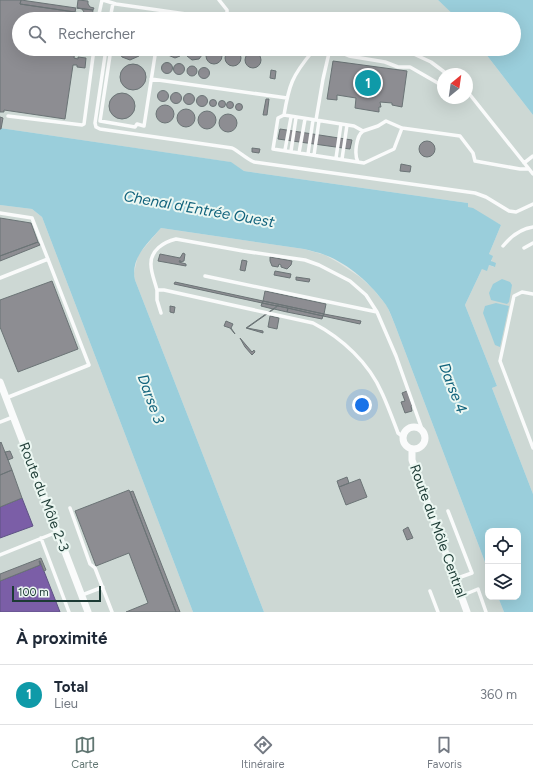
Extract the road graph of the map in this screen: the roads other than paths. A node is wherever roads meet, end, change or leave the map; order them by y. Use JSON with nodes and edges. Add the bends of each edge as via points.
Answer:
{"nodes":[{"id":1,"x":102,"y":0,"type":"edge"},
{"id":2,"x":219,"y":0,"type":"edge"},
{"id":3,"x":114,"y":4,"type":"junction"},
{"id":4,"x":99,"y":12,"type":"edge"},
{"id":5,"x":112,"y":12,"type":"edge"},
{"id":6,"x":171,"y":12,"type":"edge"},
{"id":7,"x":227,"y":12,"type":"edge"},
{"id":8,"x":93,"y":56,"type":"edge"},
{"id":9,"x":105,"y":56,"type":"edge"},
{"id":10,"x":110,"y":56,"type":"edge"},
{"id":11,"x":155,"y":56,"type":"edge"},
{"id":12,"x":309,"y":56,"type":"edge"},
{"id":13,"x":328,"y":56,"type":"edge"},
{"id":14,"x":349,"y":56,"type":"edge"},
{"id":15,"x":418,"y":56,"type":"edge"},
{"id":16,"x":439,"y":68,"type":"edge"},
{"id":17,"x":151,"y":79,"type":"junction"},
{"id":18,"x":437,"y":83,"type":"edge"},
{"id":19,"x":287,"y":98,"type":"junction"},
{"id":20,"x":473,"y":99,"type":"edge"},
{"id":21,"x":284,"y":115,"type":"junction"},
{"id":22,"x":8,"y":116,"type":"dead end"},
{"id":23,"x":291,"y":117,"type":"junction"},
{"id":24,"x":296,"y":118,"type":"junction"},
{"id":25,"x":305,"y":119,"type":"junction"},
{"id":26,"x":316,"y":121,"type":"junction"},
{"id":27,"x":341,"y":124,"type":"junction"},
{"id":28,"x":347,"y":125,"type":"junction"},
{"id":29,"x":402,"y":128,"type":"junction"},
{"id":30,"x":363,"y":131,"type":"junction"},
{"id":31,"x":285,"y":150,"type":"junction"},
{"id":32,"x":291,"y":151,"type":"junction"},
{"id":33,"x":299,"y":153,"type":"junction"},
{"id":34,"x":308,"y":154,"type":"junction"},
{"id":35,"x":314,"y":155,"type":"junction"},
{"id":36,"x":533,"y":156,"type":"edge"},
{"id":37,"x":336,"y":158,"type":"junction"},
{"id":38,"x":342,"y":159,"type":"junction"},
{"id":39,"x":358,"y":162,"type":"junction"},
{"id":40,"x":524,"y":163,"type":"junction"},
{"id":41,"x":529,"y":169,"type":"junction"},
{"id":42,"x":533,"y":174,"type":"edge"},
{"id":43,"x":533,"y":204,"type":"edge"},
{"id":44,"x":0,"y":213,"type":"edge"},
{"id":45,"x":533,"y":227,"type":"edge"},
{"id":46,"x":533,"y":243,"type":"edge"},
{"id":47,"x":502,"y":246,"type":"dead end"},
{"id":48,"x":524,"y":248,"type":"dead end"},
{"id":49,"x":48,"y":259,"type":"junction"},
{"id":50,"x":205,"y":276,"type":"dead end"},
{"id":51,"x":0,"y":278,"type":"edge"},
{"id":52,"x":157,"y":290,"type":"junction"},
{"id":53,"x":533,"y":294,"type":"edge"},
{"id":54,"x":376,"y":312,"type":"junction"},
{"id":55,"x":161,"y":314,"type":"dead end"},
{"id":56,"x":0,"y":382,"type":"edge"},
{"id":57,"x":6,"y":398,"type":"junction"},
{"id":58,"x":13,"y":417,"type":"junction"},
{"id":59,"x":0,"y":422,"type":"edge"},
{"id":60,"x":423,"y":432,"type":"junction"},
{"id":61,"x":402,"y":436,"type":"junction"},
{"id":62,"x":533,"y":448,"type":"edge"},
{"id":63,"x":412,"y":450,"type":"junction"},
{"id":64,"x":70,"y":508,"type":"dead end"},
{"id":65,"x":448,"y":511,"type":"dead end"},
{"id":66,"x":57,"y":532,"type":"junction"},
{"id":67,"x":41,"y":538,"type":"junction"},
{"id":68,"x":0,"y":555,"type":"edge"},
{"id":69,"x":455,"y":578,"type":"junction"},
{"id":70,"x":103,"y":587,"type":"junction"},
{"id":71,"x":430,"y":591,"type":"dead end"},
{"id":72,"x":81,"y":595,"type":"junction"},
{"id":73,"x":462,"y":596,"type":"junction"},
{"id":74,"x":70,"y":612,"type":"edge"},
{"id":75,"x":88,"y":612,"type":"edge"},
{"id":76,"x":112,"y":612,"type":"edge"},
{"id":77,"x":438,"y":612,"type":"edge"},
{"id":78,"x":467,"y":612,"type":"edge"},
{"id":79,"x":486,"y":612,"type":"edge"}],
"edges":[{"from":1,"to":3,"type":"lane"},
{"from":1,"to":4,"type":"lane"},
{"from":2,"to":7,"type":"lane"},
{"from":3,"to":5,"type":"lane"},
{"from":3,"to":6,"type":"lane"},
{"from":8,"to":22,"type":"lane","via":[[84,124]]},
{"from":9,"to":43,"type":"lane","via":[[95,123],[100,129],[232,148],[254,162],[476,193],[509,211],[516,212]]},
{"from":10,"to":17,"type":"lane","via":[[100,121],[135,127],[137,124],[144,126]]},
{"from":11,"to":17,"type":"lane"},
{"from":12,"to":19,"type":"lane","via":[[293,79]]},
{"from":13,"to":26,"type":"lane"},
{"from":14,"to":18,"type":"lane","via":[[385,62],[398,67],[410,67]]},
{"from":15,"to":16,"type":"lane"},
{"from":17,"to":19,"type":"lane"},
{"from":19,"to":21,"type":"lane"},
{"from":20,"to":40,"type":"lane"},
{"from":21,"to":23,"type":"lane"},
{"from":21,"to":31,"type":"lane","via":[[278,118],[273,148]]},
{"from":23,"to":24,"type":"lane"},
{"from":23,"to":31,"type":"lane"},
{"from":24,"to":25,"type":"lane"},
{"from":24,"to":32,"type":"lane"},
{"from":25,"to":26,"type":"lane"},
{"from":25,"to":33,"type":"lane"},
{"from":26,"to":27,"type":"lane"},
{"from":26,"to":34,"type":"lane"},
{"from":26,"to":35,"type":"lane"},
{"from":27,"to":28,"type":"lane"},
{"from":27,"to":37,"type":"lane"},
{"from":28,"to":30,"type":"lane"},
{"from":28,"to":38,"type":"lane"},
{"from":29,"to":30,"type":"lane","via":[[386,121]]},
{"from":29,"to":39,"type":"lane","via":[[394,149],[364,163]]},
{"from":29,"to":41,"type":"lane","via":[[460,136],[473,153],[475,161]]},
{"from":30,"to":39,"type":"lane","via":[[359,136],[356,156]]},
{"from":31,"to":32,"type":"lane"},
{"from":32,"to":33,"type":"lane"},
{"from":33,"to":34,"type":"lane"},
{"from":34,"to":35,"type":"lane"},
{"from":35,"to":37,"type":"lane"},
{"from":36,"to":40,"type":"lane"},
{"from":37,"to":38,"type":"lane"},
{"from":38,"to":39,"type":"lane"},
{"from":40,"to":41,"type":"lane"},
{"from":41,"to":42,"type":"lane"},
{"from":44,"to":49,"type":"lane","via":[[32,218]]},
{"from":45,"to":47,"type":"lane","via":[[516,233]]},
{"from":46,"to":48,"type":"lane"},
{"from":49,"to":51,"type":"lane"},
{"from":49,"to":57,"type":"lane","via":[[89,365]]},
{"from":50,"to":54,"type":"lane"},
{"from":52,"to":54,"type":"lane","via":[[151,264],[153,256],[166,242],[176,239],[243,252],[305,260],[320,265],[350,282],[366,295]]},
{"from":52,"to":55,"type":"lane"},
{"from":52,"to":61,"type":"lane","via":[[313,323],[326,330],[362,360],[382,392],[398,433]]},
{"from":53,"to":62,"type":"lane","via":[[522,292],[514,296],[500,361]]},
{"from":54,"to":60,"type":"lane","via":[[396,356]]},
{"from":56,"to":57,"type":"street","name":"Route du Môle 2-3"},
{"from":57,"to":58,"type":"street","name":"Route du Môle 2-3"},
{"from":58,"to":59,"type":"lane"},
{"from":58,"to":66,"type":"street","name":"Route du Môle 2-3"},
{"from":60,"to":61,"type":"street","via":[[417,427],[410,428]]},
{"from":60,"to":63,"type":"street","via":[[424,443]]},
{"from":61,"to":63,"type":"street","via":[[405,446]]},
{"from":63,"to":69,"type":"street","name":"Route du Môle Central","via":[[412,460]]},
{"from":64,"to":70,"type":"lane","via":[[90,564],[95,568]]},
{"from":65,"to":69,"type":"lane","via":[[472,573]]},
{"from":66,"to":67,"type":"lane"},
{"from":66,"to":72,"type":"street","name":"Route du Môle 2-3"},
{"from":67,"to":68,"type":"lane"},
{"from":67,"to":74,"type":"lane"},
{"from":69,"to":73,"type":"street","name":"Route du Môle Central"},
{"from":70,"to":72,"type":"lane"},
{"from":70,"to":76,"type":"lane"},
{"from":71,"to":77,"type":"lane"},
{"from":72,"to":75,"type":"street","name":"Route du Môle 2-3"},
{"from":73,"to":78,"type":"street","name":"Route du Môle Central"},
{"from":73,"to":79,"type":"lane","via":[[478,589]]}]}
